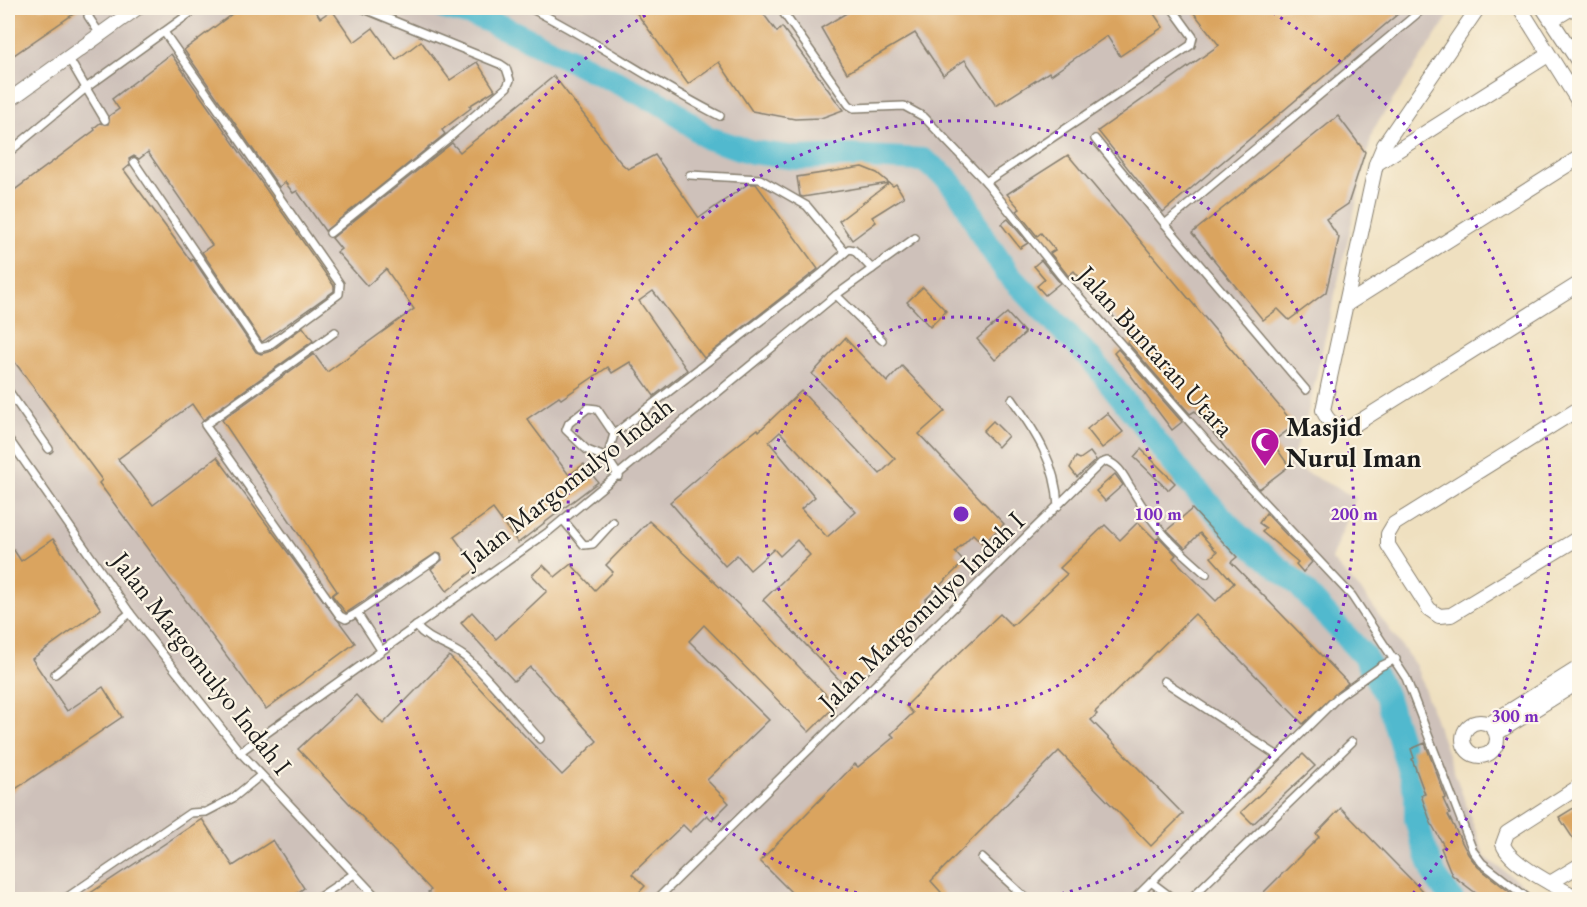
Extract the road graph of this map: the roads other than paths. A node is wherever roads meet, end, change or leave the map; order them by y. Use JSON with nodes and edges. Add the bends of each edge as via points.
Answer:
{"nodes":[{"id":1,"x":94,"y":8,"type":"edge"},
{"id":2,"x":137,"y":8,"type":"edge"},
{"id":3,"x":197,"y":8,"type":"edge"},
{"id":4,"x":362,"y":8,"type":"edge"},
{"id":5,"x":530,"y":8,"type":"edge"},
{"id":6,"x":780,"y":8,"type":"edge"},
{"id":7,"x":1173,"y":8,"type":"edge"},
{"id":8,"x":1425,"y":8,"type":"edge"},
{"id":9,"x":1478,"y":8,"type":"edge"},
{"id":10,"x":1520,"y":8,"type":"edge"},
{"id":11,"x":1543,"y":8,"type":"edge"},
{"id":12,"x":1572,"y":8,"type":"edge"},
{"id":13,"x":1551,"y":20,"type":"junction"},
{"id":14,"x":164,"y":32,"type":"junction"},
{"id":15,"x":100,"y":34,"type":"junction"},
{"id":16,"x":1548,"y":55,"type":"junction"},
{"id":17,"x":68,"y":57,"type":"junction"},
{"id":18,"x":1580,"y":64,"type":"edge"},
{"id":19,"x":86,"y":88,"type":"junction"},
{"id":20,"x":8,"y":101,"type":"edge"},
{"id":21,"x":1580,"y":104,"type":"edge"},
{"id":22,"x":720,"y":116,"type":"dead end"},
{"id":23,"x":105,"y":120,"type":"dead end"},
{"id":24,"x":1095,"y":139,"type":"dead end"},
{"id":25,"x":8,"y":153,"type":"edge"},
{"id":26,"x":1580,"y":157,"type":"edge"},
{"id":27,"x":134,"y":162,"type":"dead end"},
{"id":28,"x":1376,"y":164,"type":"junction"},
{"id":29,"x":690,"y":175,"type":"dead end"},
{"id":30,"x":986,"y":182,"type":"junction"},
{"id":31,"x":1165,"y":224,"type":"junction"},
{"id":32,"x":330,"y":233,"type":"dead end"},
{"id":33,"x":915,"y":238,"type":"dead end"},
{"id":34,"x":845,"y":252,"type":"junction"},
{"id":35,"x":872,"y":269,"type":"junction"},
{"id":36,"x":1580,"y":283,"type":"edge"},
{"id":37,"x":836,"y":295,"type":"junction"},
{"id":38,"x":1347,"y":304,"type":"junction"},
{"id":39,"x":335,"y":332,"type":"dead end"},
{"id":40,"x":882,"y":340,"type":"dead end"},
{"id":41,"x":8,"y":390,"type":"edge"},
{"id":42,"x":1306,"y":390,"type":"dead end"},
{"id":43,"x":1012,"y":399,"type":"dead end"},
{"id":44,"x":1580,"y":408,"type":"edge"},
{"id":45,"x":614,"y":434,"type":"junction"},
{"id":46,"x":8,"y":438,"type":"edge"},
{"id":47,"x":49,"y":449,"type":"dead end"},
{"id":48,"x":607,"y":458,"type":"junction"},
{"id":49,"x":619,"y":476,"type":"junction"},
{"id":50,"x":1058,"y":506,"type":"junction"},
{"id":51,"x":563,"y":520,"type":"junction"},
{"id":52,"x":613,"y":522,"type":"dead end"},
{"id":53,"x":1580,"y":537,"type":"edge"},
{"id":54,"x":437,"y":558,"type":"dead end"},
{"id":55,"x":1206,"y":574,"type":"dead end"},
{"id":56,"x":130,"y":613,"type":"junction"},
{"id":57,"x":357,"y":613,"type":"junction"},
{"id":58,"x":416,"y":626,"type":"junction"},
{"id":59,"x":381,"y":650,"type":"junction"},
{"id":60,"x":1396,"y":660,"type":"junction"},
{"id":61,"x":1580,"y":667,"type":"edge"},
{"id":62,"x":55,"y":674,"type":"dead end"},
{"id":63,"x":1164,"y":681,"type":"dead end"},
{"id":64,"x":1580,"y":681,"type":"edge"},
{"id":65,"x":540,"y":739,"type":"dead end"},
{"id":66,"x":1352,"y":742,"type":"dead end"},
{"id":67,"x":240,"y":752,"type":"junction"},
{"id":68,"x":1278,"y":756,"type":"junction"},
{"id":69,"x":261,"y":775,"type":"junction"},
{"id":70,"x":1580,"y":786,"type":"edge"},
{"id":71,"x":982,"y":858,"type":"dead end"},
{"id":72,"x":1580,"y":864,"type":"edge"},
{"id":73,"x":354,"y":874,"type":"junction"},
{"id":74,"x":1151,"y":882,"type":"junction"},
{"id":75,"x":1551,"y":883,"type":"junction"},
{"id":76,"x":1580,"y":899,"type":"edge"},
{"id":77,"x":63,"y":900,"type":"edge"},
{"id":78,"x":315,"y":900,"type":"edge"},
{"id":79,"x":379,"y":900,"type":"edge"},
{"id":80,"x":656,"y":900,"type":"edge"},
{"id":81,"x":1028,"y":900,"type":"edge"},
{"id":82,"x":1133,"y":900,"type":"edge"},
{"id":83,"x":1175,"y":900,"type":"edge"},
{"id":84,"x":1189,"y":900,"type":"edge"},
{"id":85,"x":1530,"y":900,"type":"edge"}],
"edges":[{"from":1,"to":15,"type":"lane","via":[[88,16]]},
{"from":2,"to":15,"type":"street"},
{"from":3,"to":14,"type":"lane"},
{"from":4,"to":32,"type":"lane","via":[[500,64],[510,80],[507,87],[450,137]]},
{"from":5,"to":22,"type":"lane"},
{"from":6,"to":30,"type":"lane","name":"Jalan Buntaran Utara","via":[[849,105],[904,106],[914,110]]},
{"from":7,"to":30,"type":"lane","via":[[1194,41]]},
{"from":8,"to":31,"type":"lane"},
{"from":9,"to":28,"type":"street","via":[[1384,145]]},
{"from":10,"to":16,"type":"street"},
{"from":11,"to":13,"type":"street"},
{"from":12,"to":13,"type":"street"},
{"from":13,"to":18,"type":"street"},
{"from":14,"to":19,"type":"lane"},
{"from":14,"to":27,"type":"lane","via":[[340,284],[339,294],[260,348]]},
{"from":15,"to":17,"type":"street"},
{"from":16,"to":21,"type":"street"},
{"from":16,"to":28,"type":"street"},
{"from":17,"to":19,"type":"lane"},
{"from":17,"to":20,"type":"street"},
{"from":19,"to":23,"type":"lane"},
{"from":19,"to":25,"type":"lane"},
{"from":24,"to":31,"type":"lane"},
{"from":26,"to":38,"type":"street"},
{"from":28,"to":38,"type":"street"},
{"from":29,"to":34,"type":"lane","via":[[759,179],[807,206]]},
{"from":30,"to":60,"type":"lane","name":"Jalan Buntaran Utara","via":[[1062,277],[1211,446],[1352,596]]},
{"from":31,"to":42,"type":"lane"},
{"from":33,"to":35,"type":"lane","name":"Jalan Margomulyo Indah"},
{"from":34,"to":35,"type":"lane","via":[[852,248]]},
{"from":34,"to":45,"type":"lane"},
{"from":35,"to":37,"type":"lane","name":"Jalan Margomulyo Indah"},
{"from":36,"to":38,"type":"street","via":[[1349,428],[1327,420],[1323,410]]},
{"from":37,"to":40,"type":"lane"},
{"from":37,"to":49,"type":"lane","name":"Jalan Margomulyo Indah"},
{"from":39,"to":57,"type":"lane","via":[[205,425],[340,616],[346,619]]},
{"from":41,"to":47,"type":"lane"},
{"from":43,"to":50,"type":"lane","via":[[1047,453]]},
{"from":44,"to":53,"type":"street","via":[[1394,524],[1388,544],[1429,609],[1439,616],[1451,615]]},
{"from":45,"to":48,"type":"lane"},
{"from":45,"to":48,"type":"lane","via":[[593,407],[567,428],[579,444]]},
{"from":46,"to":56,"type":"lane","name":"Jalan Margomulyo Indah I"},
{"from":48,"to":49,"type":"lane"},
{"from":49,"to":51,"type":"lane","name":"Jalan Margomulyo Indah"},
{"from":50,"to":55,"type":"lane","name":"Jalan Margomulyo Indah I","via":[[1101,464],[1114,464],[1152,523]]},
{"from":50,"to":80,"type":"lane","name":"Jalan Margomulyo Indah I"},
{"from":51,"to":52,"type":"lane","via":[[584,545],[593,544]]},
{"from":51,"to":58,"type":"lane","name":"Jalan Margomulyo Indah"},
{"from":54,"to":57,"type":"lane"},
{"from":56,"to":62,"type":"lane"},
{"from":56,"to":67,"type":"lane","name":"Jalan Margomulyo Indah I"},
{"from":57,"to":59,"type":"lane"},
{"from":58,"to":59,"type":"lane","name":"Jalan Margomulyo Indah"},
{"from":58,"to":65,"type":"lane","via":[[427,639],[442,642],[465,658]]},
{"from":59,"to":67,"type":"lane","name":"Jalan Margomulyo Indah"},
{"from":60,"to":68,"type":"lane","via":[[1354,684]]},
{"from":60,"to":85,"type":"lane","name":"Jalan Buntaran Utara","via":[[1473,851],[1482,863]]},
{"from":61,"to":64,"type":"street","via":[[1493,729]]},
{"from":63,"to":68,"type":"lane"},
{"from":66,"to":84,"type":"lane"},
{"from":67,"to":69,"type":"lane","name":"Jalan Margomulyo Indah I"},
{"from":68,"to":74,"type":"lane"},
{"from":69,"to":73,"type":"lane","name":"Jalan Margomulyo Indah I"},
{"from":69,"to":77,"type":"lane","via":[[233,798],[206,812],[190,813]]},
{"from":70,"to":75,"type":"street","via":[[1504,838],[1508,853]]},
{"from":71,"to":81,"type":"lane"},
{"from":72,"to":75,"type":"street"},
{"from":73,"to":78,"type":"lane"},
{"from":73,"to":79,"type":"lane","name":"Jalan Margomulyo Indah I"},
{"from":74,"to":82,"type":"lane"},
{"from":74,"to":83,"type":"lane"},
{"from":75,"to":76,"type":"street"}]}
